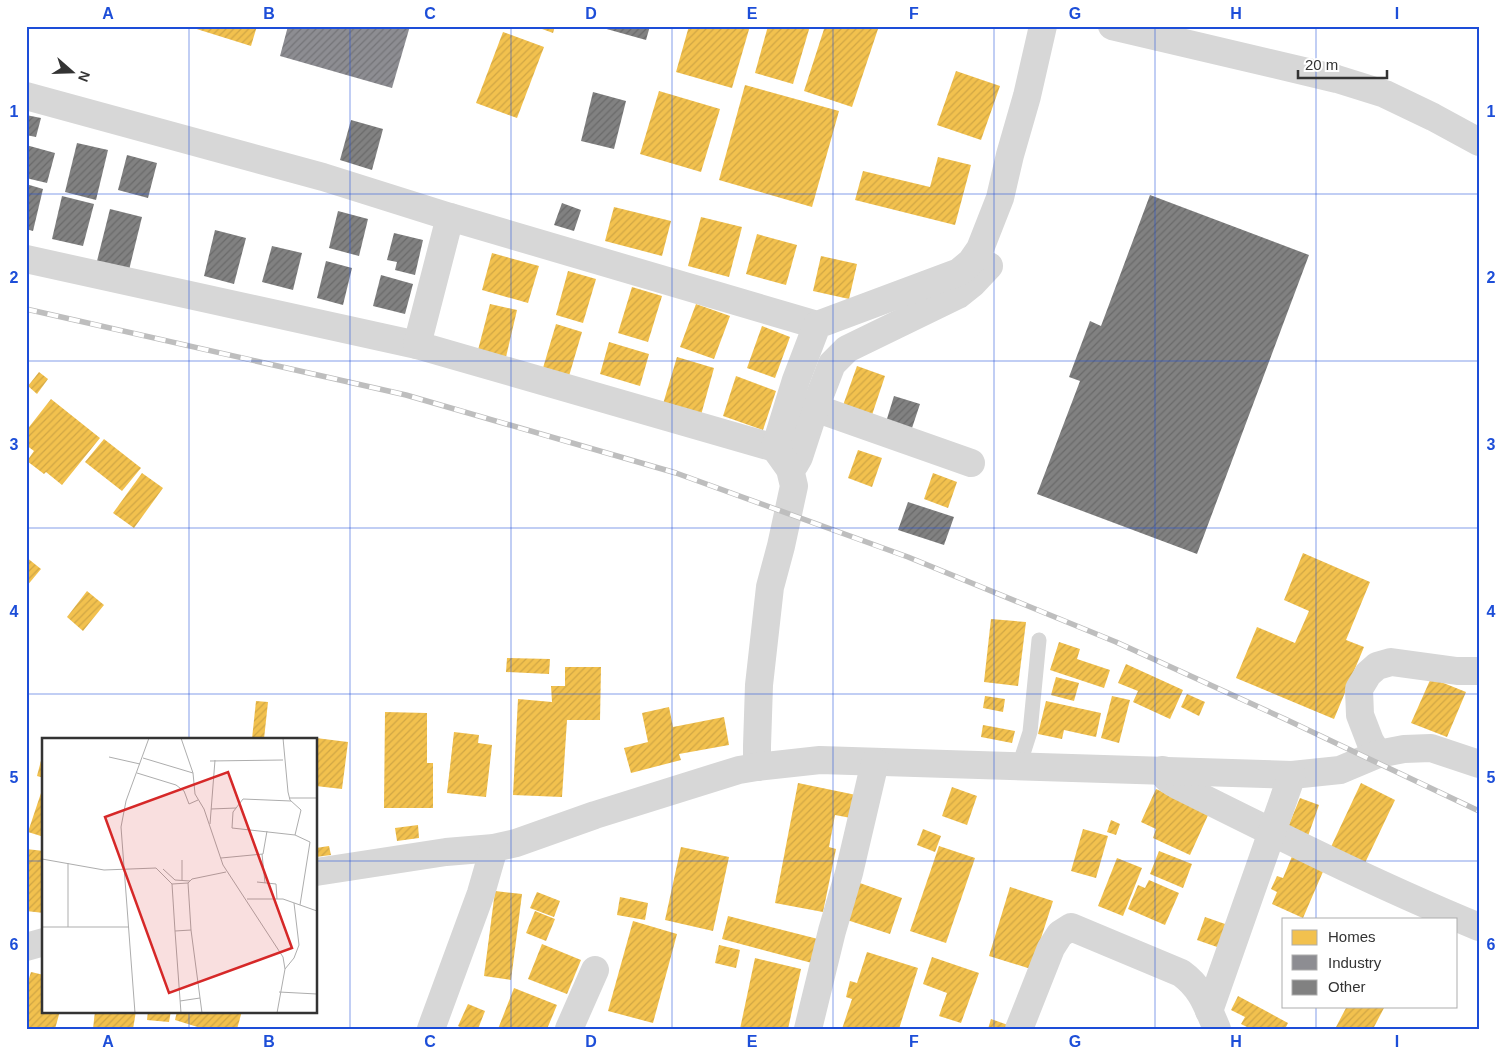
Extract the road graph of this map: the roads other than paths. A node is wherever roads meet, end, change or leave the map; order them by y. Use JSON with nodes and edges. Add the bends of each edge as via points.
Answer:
{"nodes":[{"id":1,"x":1043,"y":26,"type":"edge"},
{"id":2,"x":1112,"y":26,"type":"edge"},
{"id":3,"x":26,"y":96,"type":"edge"},
{"id":4,"x":1015,"y":137,"type":"junction"},
{"id":5,"x":1479,"y":142,"type":"edge"},
{"id":6,"x":450,"y":218,"type":"junction"},
{"id":7,"x":26,"y":259,"type":"edge"},
{"id":8,"x":817,"y":325,"type":"junction"},
{"id":9,"x":417,"y":345,"type":"junction"},
{"id":10,"x":815,"y":408,"type":"junction"},
{"id":11,"x":783,"y":458,"type":"junction"},
{"id":12,"x":971,"y":463,"type":"dead end"},
{"id":13,"x":1038,"y":640,"type":"dead end"},
{"id":14,"x":1479,"y":671,"type":"edge"},
{"id":15,"x":1378,"y":754,"type":"junction"},
{"id":16,"x":875,"y":762,"type":"junction"},
{"id":17,"x":1479,"y":764,"type":"edge"},
{"id":18,"x":1019,"y":766,"type":"junction"},
{"id":19,"x":758,"y":767,"type":"junction"},
{"id":20,"x":1163,"y":770,"type":"junction"},
{"id":21,"x":1292,"y":775,"type":"junction"},
{"id":22,"x":1272,"y":832,"type":"junction"},
{"id":23,"x":494,"y":848,"type":"junction"},
{"id":24,"x":318,"y":872,"type":"edge"},
{"id":25,"x":1457,"y":918,"type":"edge"},
{"id":26,"x":1458,"y":918,"type":"edge"},
{"id":27,"x":1479,"y":927,"type":"edge"},
{"id":28,"x":42,"y":943,"type":"edge"},
{"id":29,"x":26,"y":947,"type":"edge"},
{"id":30,"x":595,"y":970,"type":"dead end"},
{"id":31,"x":1213,"y":1020,"type":"edge"},
{"id":32,"x":431,"y":1029,"type":"edge"},
{"id":33,"x":569,"y":1029,"type":"edge"},
{"id":34,"x":808,"y":1029,"type":"edge"},
{"id":35,"x":1019,"y":1029,"type":"edge"}],
"edges":[{"from":1,"to":4,"type":"street"},
{"from":2,"to":5,"type":"street","via":[[1337,78],[1385,94]]},
{"from":3,"to":6,"type":"street","via":[[323,177]]},
{"from":4,"to":8,"type":"street","via":[[990,227],[971,262],[959,272]]},
{"from":4,"to":10,"type":"street","via":[[1024,157],[1024,168],[1014,212],[992,264],[974,284],[958,295],[847,349],[832,364]]},
{"from":6,"to":8,"type":"street"},
{"from":6,"to":9,"type":"street"},
{"from":7,"to":9,"type":"street"},
{"from":8,"to":11,"type":"street","via":[[796,380]]},
{"from":9,"to":11,"type":"street"},
{"from":10,"to":11,"type":"street","via":[[795,464]]},
{"from":10,"to":12,"type":"street"},
{"from":11,"to":19,"type":"street","via":[[794,486],[770,587],[764,629],[756,746]]},
{"from":13,"to":18,"type":"lane","via":[[1030,732]]},
{"from":14,"to":15,"type":"street","via":[[1391,662],[1377,666],[1359,689],[1360,715]]},
{"from":15,"to":17,"type":"street","via":[[1404,748],[1432,748]]},
{"from":15,"to":21,"type":"street","via":[[1340,770]]},
{"from":16,"to":18,"type":"street"},
{"from":16,"to":19,"type":"street","via":[[820,760]]},
{"from":16,"to":34,"type":"street"},
{"from":18,"to":20,"type":"street"},
{"from":19,"to":23,"type":"street","via":[[739,770]]},
{"from":20,"to":21,"type":"street"},
{"from":20,"to":22,"type":"street","via":[[1167,779],[1180,787]]},
{"from":21,"to":22,"type":"street"},
{"from":22,"to":25,"type":"street"},
{"from":22,"to":31,"type":"street"},
{"from":23,"to":24,"type":"street"},
{"from":23,"to":32,"type":"street","via":[[481,893]]},
{"from":26,"to":27,"type":"street"},
{"from":28,"to":29,"type":"street"},
{"from":30,"to":33,"type":"street"},
{"from":31,"to":35,"type":"street","via":[[1203,996],[1181,973],[1071,927],[1060,934],[1051,948]]}]}
